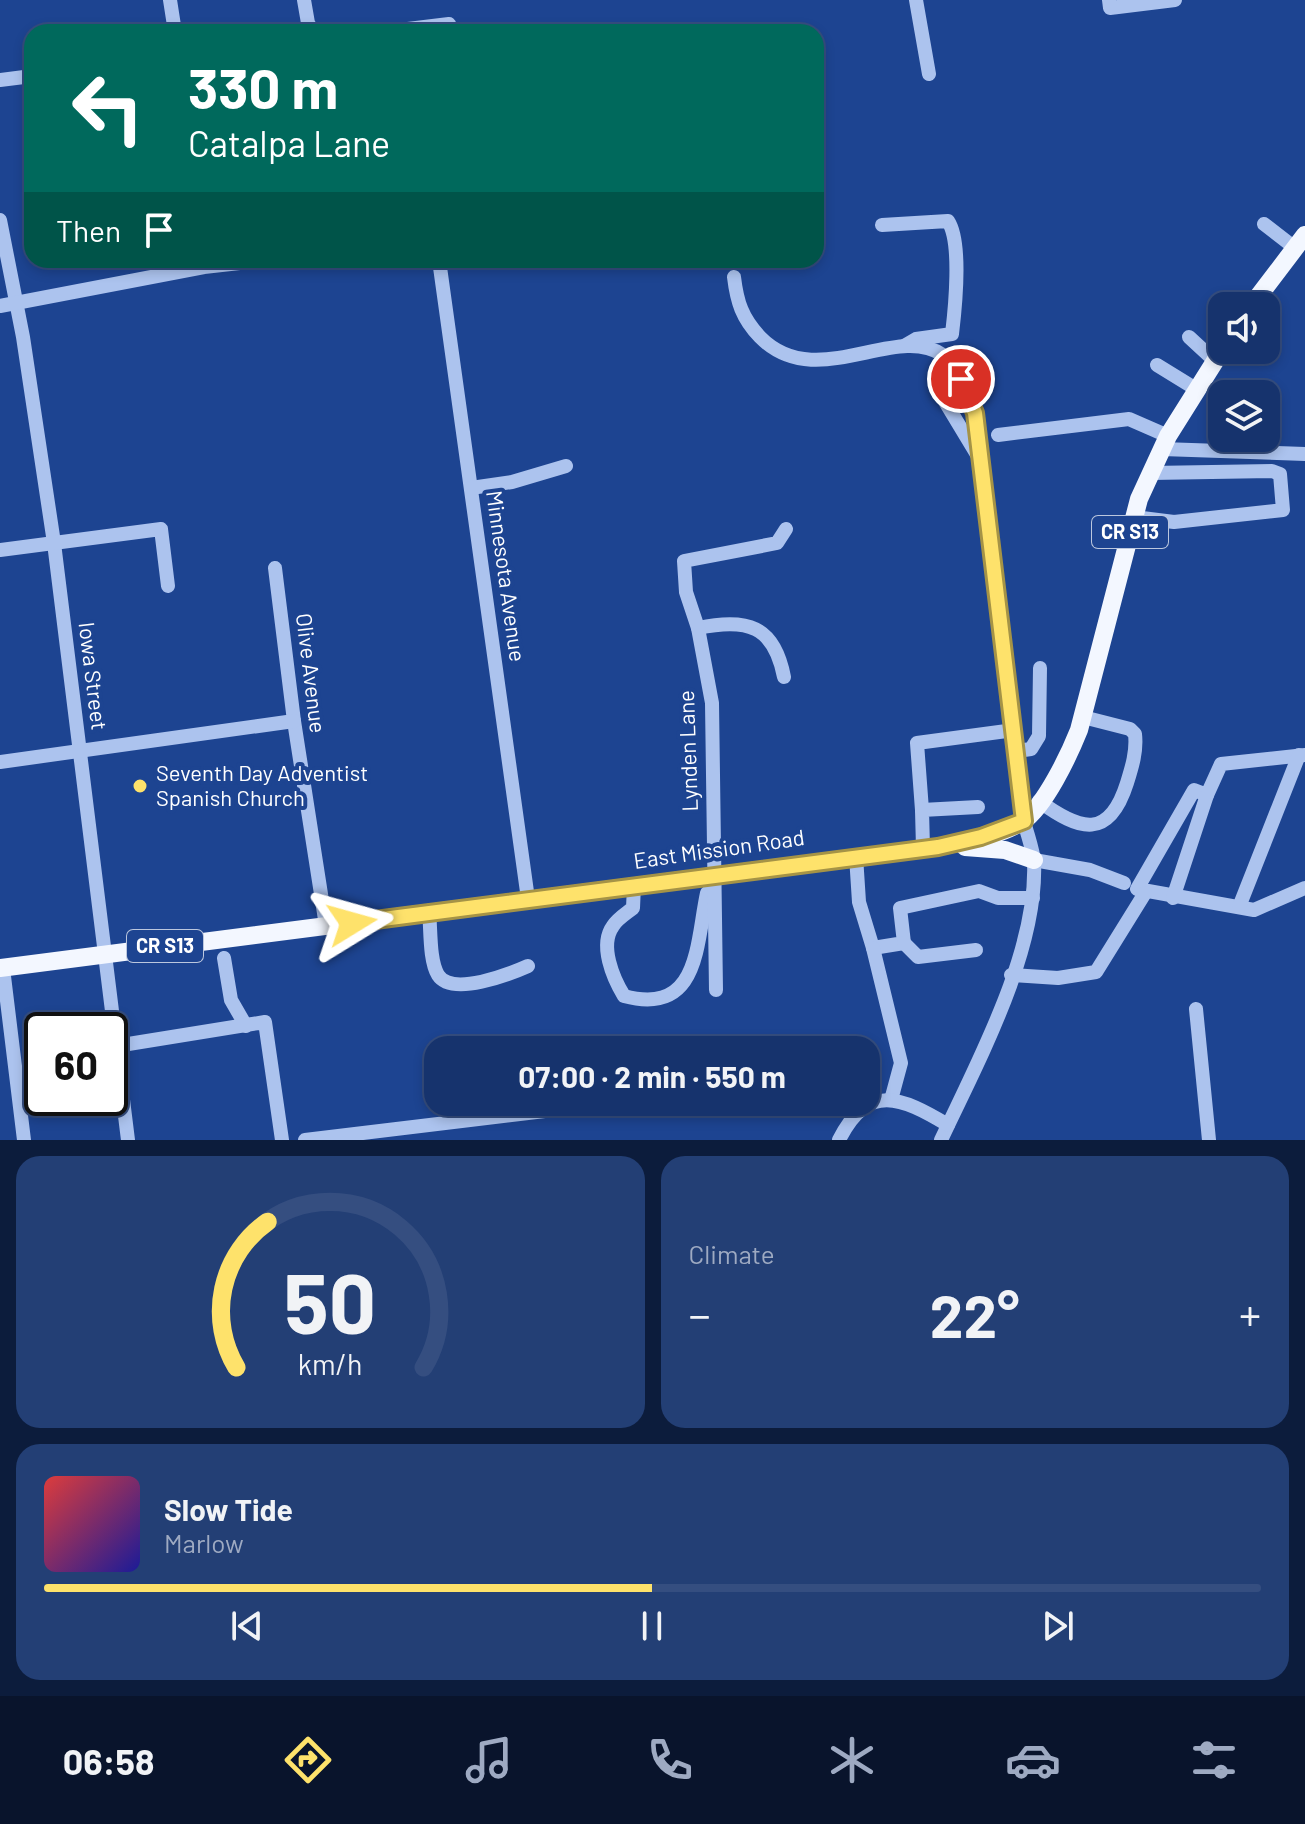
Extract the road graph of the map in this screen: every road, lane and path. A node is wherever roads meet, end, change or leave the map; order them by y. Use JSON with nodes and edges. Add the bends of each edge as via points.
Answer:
{"nodes":[{"id":1,"x":170,"y":0,"type":"edge"},
{"id":2,"x":304,"y":0,"type":"edge"},
{"id":3,"x":916,"y":0,"type":"edge"},
{"id":4,"x":1109,"y":0,"type":"edge"},
{"id":5,"x":1175,"y":0,"type":"edge"},
{"id":6,"x":174,"y":24,"type":"edge"},
{"id":7,"x":311,"y":24,"type":"edge"},
{"id":8,"x":929,"y":74,"type":"dead end"},
{"id":9,"x":24,"y":77,"type":"edge"},
{"id":10,"x":0,"y":80,"type":"edge"},
{"id":11,"x":0,"y":220,"type":"edge"},
{"id":12,"x":1264,"y":224,"type":"dead end"},
{"id":13,"x":882,"y":225,"type":"dead end"},
{"id":14,"x":1300,"y":241,"type":"edge"},
{"id":15,"x":184,"y":268,"type":"edge"},
{"id":16,"x":440,"y":268,"type":"edge"},
{"id":17,"x":734,"y":277,"type":"dead end"},
{"id":18,"x":1262,"y":292,"type":"edge"},
{"id":19,"x":16,"y":303,"type":"junction"},
{"id":20,"x":0,"y":306,"type":"edge"},
{"id":21,"x":1189,"y":337,"type":"dead end"},
{"id":22,"x":903,"y":346,"type":"junction"},
{"id":23,"x":1208,"y":349,"type":"edge"},
{"id":24,"x":1213,"y":364,"type":"edge"},
{"id":25,"x":1157,"y":365,"type":"dead end"},
{"id":26,"x":961,"y":379,"type":"junction"},
{"id":27,"x":1196,"y":389,"type":"junction"},
{"id":28,"x":998,"y":435,"type":"dead end"},
{"id":29,"x":1165,"y":442,"type":"junction"},
{"id":30,"x":1305,"y":454,"type":"edge"},
{"id":31,"x":981,"y":460,"type":"junction"},
{"id":32,"x":566,"y":466,"type":"dead end"},
{"id":33,"x":1151,"y":473,"type":"junction"},
{"id":34,"x":471,"y":488,"type":"junction"},
{"id":35,"x":1134,"y":517,"type":"junction"},
{"id":36,"x":786,"y":529,"type":"dead end"},
{"id":37,"x":54,"y":543,"type":"junction"},
{"id":38,"x":0,"y":550,"type":"edge"},
{"id":39,"x":275,"y":568,"type":"dead end"},
{"id":40,"x":168,"y":586,"type":"dead end"},
{"id":41,"x":698,"y":628,"type":"junction"},
{"id":42,"x":1040,"y":668,"type":"dead end"},
{"id":43,"x":784,"y":677,"type":"dead end"},
{"id":44,"x":1083,"y":717,"type":"junction"},
{"id":45,"x":294,"y":721,"type":"junction"},
{"id":46,"x":1014,"y":730,"type":"junction"},
{"id":47,"x":80,"y":751,"type":"junction"},
{"id":48,"x":1017,"y":751,"type":"junction"},
{"id":49,"x":1302,"y":755,"type":"edge"},
{"id":50,"x":0,"y":762,"type":"edge"},
{"id":51,"x":1207,"y":795,"type":"junction"},
{"id":52,"x":1039,"y":801,"type":"junction"},
{"id":53,"x":978,"y":807,"type":"dead end"},
{"id":54,"x":922,"y":810,"type":"junction"},
{"id":55,"x":1024,"y":821,"type":"junction"},
{"id":56,"x":930,"y":847,"type":"junction"},
{"id":57,"x":856,"y":856,"type":"junction"},
{"id":58,"x":1034,"y":860,"type":"junction"},
{"id":59,"x":709,"y":876,"type":"junction"},
{"id":60,"x":1124,"y":883,"type":"dead end"},
{"id":61,"x":634,"y":885,"type":"junction"},
{"id":62,"x":1305,"y":888,"type":"edge"},
{"id":63,"x":1145,"y":893,"type":"junction"},
{"id":64,"x":1033,"y":898,"type":"junction"},
{"id":65,"x":1173,"y":898,"type":"junction"},
{"id":66,"x":528,"y":899,"type":"junction"},
{"id":67,"x":1239,"y":907,"type":"junction"},
{"id":68,"x":429,"y":912,"type":"junction"},
{"id":69,"x":326,"y":926,"type":"junction"},
{"id":70,"x":904,"y":943,"type":"junction"},
{"id":71,"x":873,"y":948,"type":"junction"},
{"id":72,"x":976,"y":950,"type":"dead end"},
{"id":73,"x":105,"y":954,"type":"junction"},
{"id":74,"x":224,"y":958,"type":"dead end"},
{"id":75,"x":528,"y":966,"type":"dead end"},
{"id":76,"x":2,"y":968,"type":"edge"},
{"id":77,"x":1011,"y":975,"type":"junction"},
{"id":78,"x":716,"y":990,"type":"dead end"},
{"id":79,"x":1196,"y":1009,"type":"dead end"},
{"id":80,"x":112,"y":1012,"type":"edge"},
{"id":81,"x":246,"y":1026,"type":"junction"},
{"id":82,"x":128,"y":1044,"type":"edge"},
{"id":83,"x":891,"y":1100,"type":"junction"},
{"id":84,"x":125,"y":1116,"type":"edge"},
{"id":85,"x":509,"y":1116,"type":"edge"},
{"id":86,"x":948,"y":1125,"type":"junction"},
{"id":87,"x":421,"y":1133,"type":"edge"},
{"id":88,"x":24,"y":1140,"type":"edge"},
{"id":89,"x":128,"y":1140,"type":"edge"},
{"id":90,"x":282,"y":1140,"type":"edge"},
{"id":91,"x":305,"y":1140,"type":"edge"},
{"id":92,"x":839,"y":1140,"type":"edge"},
{"id":93,"x":941,"y":1140,"type":"edge"},
{"id":94,"x":1209,"y":1140,"type":"edge"}],
"edges":[{"from":1,"to":6,"type":"street"},
{"from":2,"to":7,"type":"street"},
{"from":3,"to":8,"type":"street"},
{"from":4,"to":5,"type":"street","via":[[1110,8]]},
{"from":9,"to":10,"type":"street"},
{"from":11,"to":19,"type":"street","name":"Iowa Street"},
{"from":12,"to":14,"type":"street"},
{"from":13,"to":22,"type":"street","via":[[948,221],[956,250],[952,334]]},
{"from":14,"to":18,"type":"main road"},
{"from":15,"to":19,"type":"street"},
{"from":16,"to":34,"type":"street","name":"Minnesota Avenue"},
{"from":17,"to":22,"type":"street","via":[[746,322],[772,349],[797,359],[839,359]]},
{"from":19,"to":20,"type":"street"},
{"from":19,"to":37,"type":"street","name":"Iowa Street"},
{"from":21,"to":23,"type":"street"},
{"from":22,"to":26,"type":"street","via":[[946,356]]},
{"from":24,"to":27,"type":"main road","number":"CR S13"},
{"from":25,"to":27,"type":"street"},
{"from":26,"to":31,"type":"street","via":[[975,413]]},
{"from":26,"to":31,"type":"street","via":[[945,384],[941,395]]},
{"from":27,"to":29,"type":"main road","number":"CR S13"},
{"from":28,"to":29,"type":"street","via":[[1129,419]]},
{"from":29,"to":30,"type":"street"},
{"from":29,"to":33,"type":"main road","number":"CR S13"},
{"from":31,"to":46,"type":"street"},
{"from":32,"to":34,"type":"street"},
{"from":33,"to":35,"type":"main road","number":"CR S13"},
{"from":33,"to":35,"type":"street","via":[[1272,471],[1280,474],[1283,510],[1174,522]]},
{"from":34,"to":66,"type":"street","name":"Minnesota Avenue"},
{"from":35,"to":44,"type":"main road","number":"CR S13"},
{"from":36,"to":41,"type":"street","name":"Lynden Lane","via":[[777,543],[684,561],[686,592]]},
{"from":37,"to":38,"type":"street"},
{"from":37,"to":40,"type":"street","via":[[161,529]]},
{"from":37,"to":47,"type":"street","name":"Iowa Street"},
{"from":39,"to":45,"type":"street","name":"Olive Avenue"},
{"from":41,"to":43,"type":"street","via":[[720,624],[757,630],[779,649]]},
{"from":41,"to":59,"type":"street","name":"Lynden Lane","via":[[712,703]]},
{"from":42,"to":48,"type":"street","via":[[1039,736],[1031,749]]},
{"from":44,"to":52,"type":"main road","number":"CR S13","via":[[1068,756]]},
{"from":44,"to":52,"type":"street","via":[[1135,734],[1119,809],[1091,826],[1076,825]]},
{"from":45,"to":47,"type":"street"},
{"from":45,"to":69,"type":"street","name":"Olive Avenue"},
{"from":46,"to":48,"type":"street"},
{"from":46,"to":54,"type":"street","via":[[917,743]]},
{"from":47,"to":50,"type":"street"},
{"from":47,"to":73,"type":"street","name":"Iowa Street"},
{"from":48,"to":55,"type":"street"},
{"from":49,"to":51,"type":"street","via":[[1221,764]]},
{"from":49,"to":67,"type":"street"},
{"from":51,"to":63,"type":"street","via":[[1194,790],[1137,889]]},
{"from":51,"to":65,"type":"street"},
{"from":52,"to":55,"type":"main road","number":"CR S13"},
{"from":53,"to":54,"type":"street"},
{"from":54,"to":56,"type":"street"},
{"from":55,"to":56,"type":"main road","name":"East Mission Road","number":"CR S13"},
{"from":55,"to":58,"type":"street"},
{"from":56,"to":57,"type":"main road","name":"East Mission Road","number":"CR S13"},
{"from":56,"to":58,"type":"main road","via":[[1005,850]]},
{"from":57,"to":59,"type":"main road","name":"East Mission Road","number":"CR S13"},
{"from":57,"to":71,"type":"street","via":[[859,902]]},
{"from":58,"to":60,"type":"street","via":[[1061,862]]},
{"from":58,"to":64,"type":"street"},
{"from":59,"to":61,"type":"main road","name":"East Mission Road","number":"CR S13"},
{"from":59,"to":61,"type":"street","via":[[689,978],[666,996],[624,996],[611,974],[608,936],[633,908]]},
{"from":59,"to":78,"type":"street","name":"Lynden Lane"},
{"from":61,"to":66,"type":"main road","name":"East Mission Road","number":"CR S13"},
{"from":62,"to":67,"type":"street","via":[[1254,910]]},
{"from":63,"to":65,"type":"street"},
{"from":63,"to":77,"type":"street","via":[[1096,972],[1058,978]]},
{"from":64,"to":70,"type":"street","via":[[998,898],[979,891],[900,908]]},
{"from":64,"to":77,"type":"street"},
{"from":65,"to":67,"type":"street"},
{"from":66,"to":68,"type":"main road","name":"East Mission Road","number":"CR S13"},
{"from":68,"to":69,"type":"main road","name":"East Mission Road","number":"CR S13"},
{"from":68,"to":75,"type":"street","via":[[436,971],[443,980],[481,981]]},
{"from":69,"to":73,"type":"main road","name":"East Mission Road","number":"CR S13"},
{"from":70,"to":71,"type":"street"},
{"from":70,"to":72,"type":"street","via":[[918,957]]},
{"from":71,"to":83,"type":"street","via":[[901,1063]]},
{"from":73,"to":76,"type":"main road","name":"East Mission Road","number":"CR S13"},
{"from":73,"to":80,"type":"street","name":"Iowa Street"},
{"from":74,"to":81,"type":"street","via":[[231,1000]]},
{"from":76,"to":88,"type":"street"},
{"from":77,"to":86,"type":"street"},
{"from":79,"to":94,"type":"street"},
{"from":81,"to":82,"type":"street"},
{"from":81,"to":90,"type":"street","via":[[265,1022]]},
{"from":83,"to":86,"type":"street"},
{"from":83,"to":92,"type":"street","via":[[868,1102],[854,1113]]},
{"from":84,"to":89,"type":"street","name":"Iowa Street"},
{"from":85,"to":87,"type":"street"},
{"from":86,"to":93,"type":"street"},
{"from":87,"to":91,"type":"street"}]}
